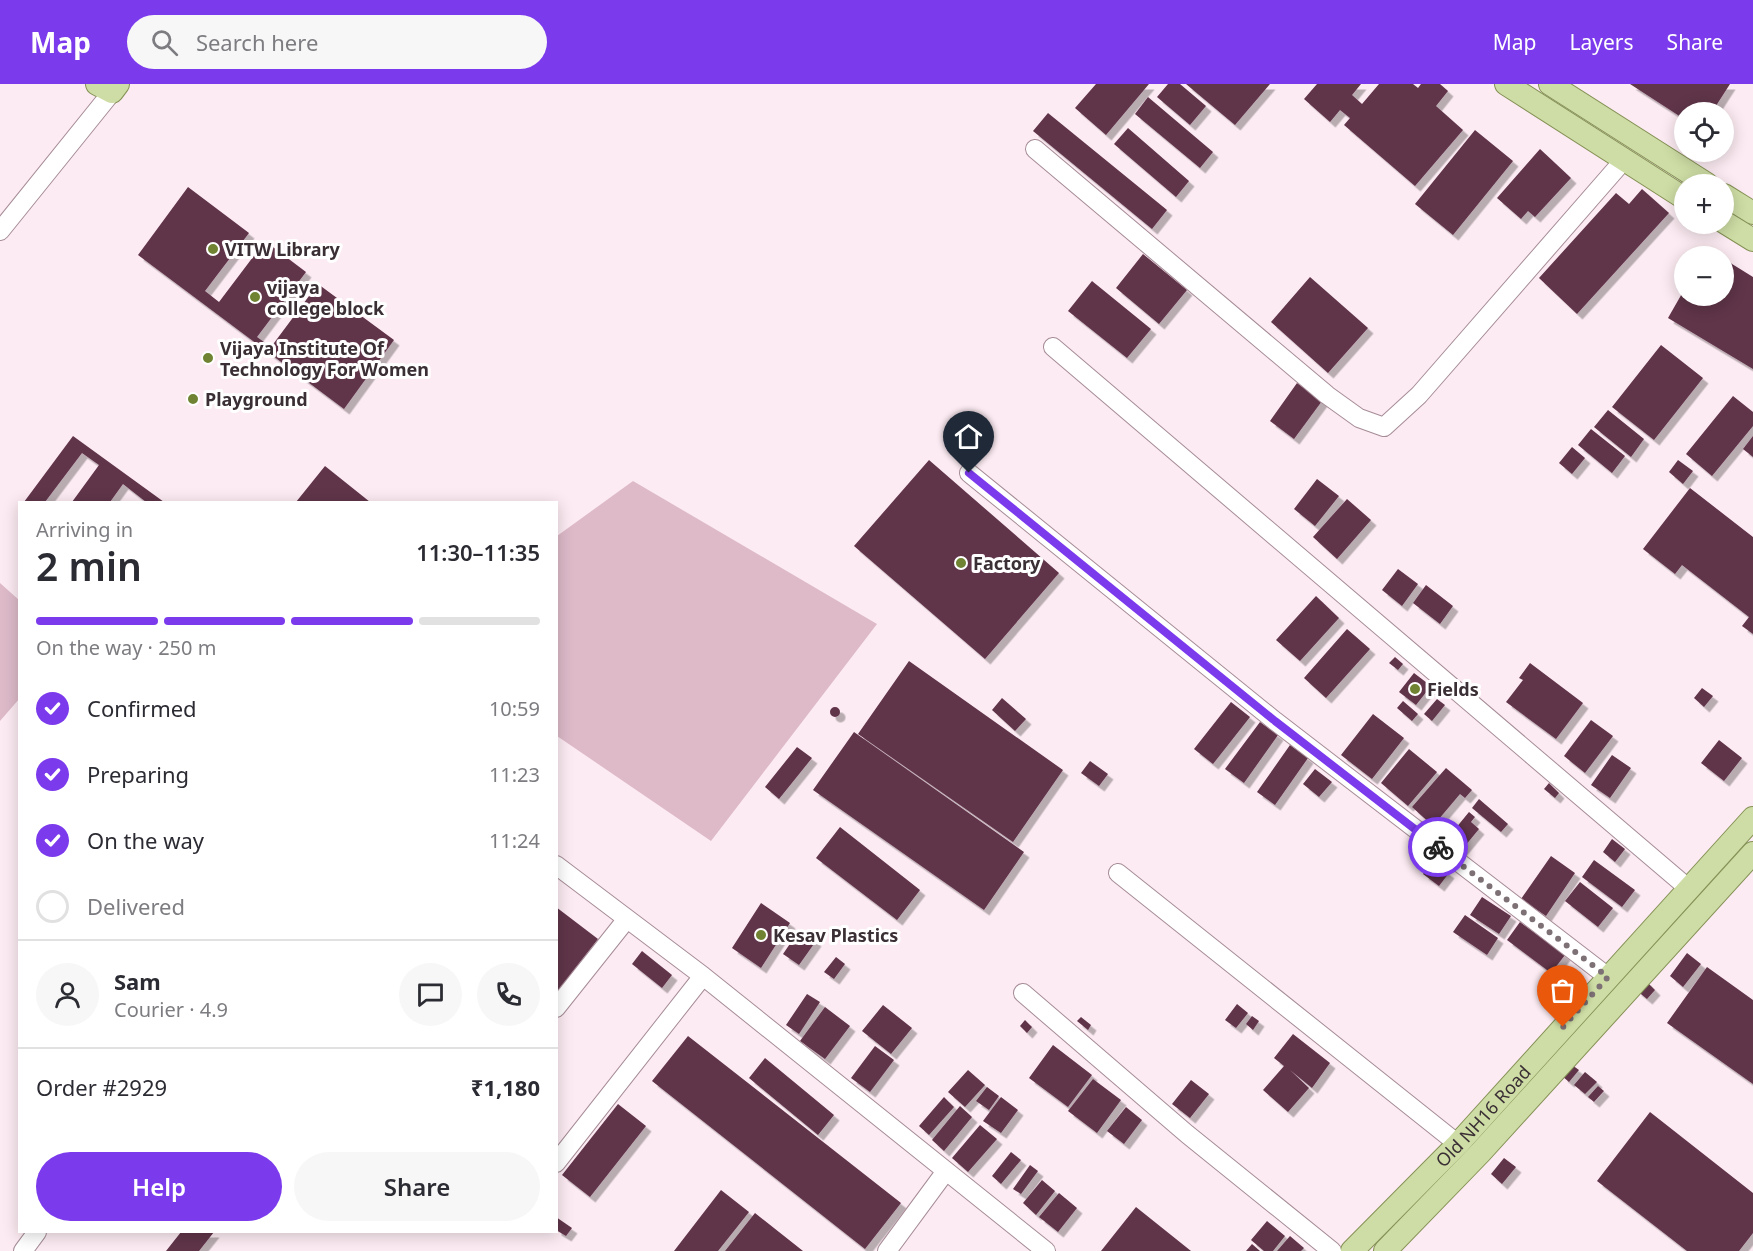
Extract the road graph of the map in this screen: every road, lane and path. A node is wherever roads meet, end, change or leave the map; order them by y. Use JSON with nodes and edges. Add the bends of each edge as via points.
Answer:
{"nodes":[{"id":1,"x":1506,"y":84,"type":"edge"},
{"id":2,"x":1550,"y":84,"type":"edge"},
{"id":3,"x":109,"y":87,"type":"edge"},
{"id":4,"x":1035,"y":149,"type":"dead end"},
{"id":5,"x":1623,"y":161,"type":"junction"},
{"id":6,"x":1691,"y":174,"type":"edge"},
{"id":7,"x":1674,"y":192,"type":"edge"},
{"id":8,"x":1734,"y":201,"type":"edge"},
{"id":9,"x":1753,"y":213,"type":"edge"},
{"id":10,"x":1734,"y":228,"type":"edge"},
{"id":11,"x":0,"y":231,"type":"edge"},
{"id":12,"x":1753,"y":240,"type":"edge"},
{"id":13,"x":1053,"y":346,"type":"dead end"},
{"id":14,"x":969,"y":473,"type":"dead end"},
{"id":15,"x":1753,"y":818,"type":"edge"},
{"id":16,"x":1753,"y":853,"type":"edge"},
{"id":17,"x":558,"y":867,"type":"edge"},
{"id":18,"x":1118,"y":873,"type":"dead end"},
{"id":19,"x":1688,"y":888,"type":"junction"},
{"id":20,"x":626,"y":920,"type":"junction"},
{"id":21,"x":703,"y":976,"type":"junction"},
{"id":22,"x":1608,"y":977,"type":"junction"},
{"id":23,"x":1023,"y":993,"type":"dead end"},
{"id":24,"x":558,"y":1005,"type":"edge"},
{"id":25,"x":1458,"y":1144,"type":"junction"},
{"id":26,"x":558,"y":1160,"type":"edge"},
{"id":27,"x":946,"y":1171,"type":"junction"},
{"id":28,"x":35,"y":1233,"type":"edge"},
{"id":29,"x":23,"y":1251,"type":"edge"},
{"id":30,"x":887,"y":1251,"type":"edge"},
{"id":31,"x":1046,"y":1251,"type":"edge"},
{"id":32,"x":1332,"y":1251,"type":"edge"},
{"id":33,"x":1352,"y":1251,"type":"edge"},
{"id":34,"x":1385,"y":1251,"type":"edge"}],
"edges":[{"from":1,"to":5,"type":"main road"},
{"from":2,"to":6,"type":"main road"},
{"from":3,"to":11,"type":"street"},
{"from":4,"to":5,"type":"street","via":[[1327,395],[1359,418],[1384,427],[1419,395]]},
{"from":5,"to":7,"type":"main road"},
{"from":8,"to":9,"type":"main road"},
{"from":10,"to":12,"type":"main road"},
{"from":13,"to":19,"type":"street"},
{"from":14,"to":22,"type":"street","via":[[1275,721]]},
{"from":15,"to":19,"type":"main road","name":"Old NH16 Road"},
{"from":16,"to":34,"type":"main road","name":"Old NH16 Road","via":[[1480,1153]]},
{"from":17,"to":20,"type":"street"},
{"from":18,"to":25,"type":"street"},
{"from":19,"to":22,"type":"main road","name":"Old NH16 Road"},
{"from":20,"to":21,"type":"street"},
{"from":20,"to":24,"type":"street"},
{"from":21,"to":26,"type":"street"},
{"from":21,"to":27,"type":"street"},
{"from":22,"to":25,"type":"main road","name":"Old NH16 Road"},
{"from":23,"to":32,"type":"street","via":[[1187,1134]]},
{"from":25,"to":33,"type":"main road","name":"Old NH16 Road"},
{"from":27,"to":30,"type":"street"},
{"from":27,"to":31,"type":"street"},
{"from":28,"to":29,"type":"street"}]}
